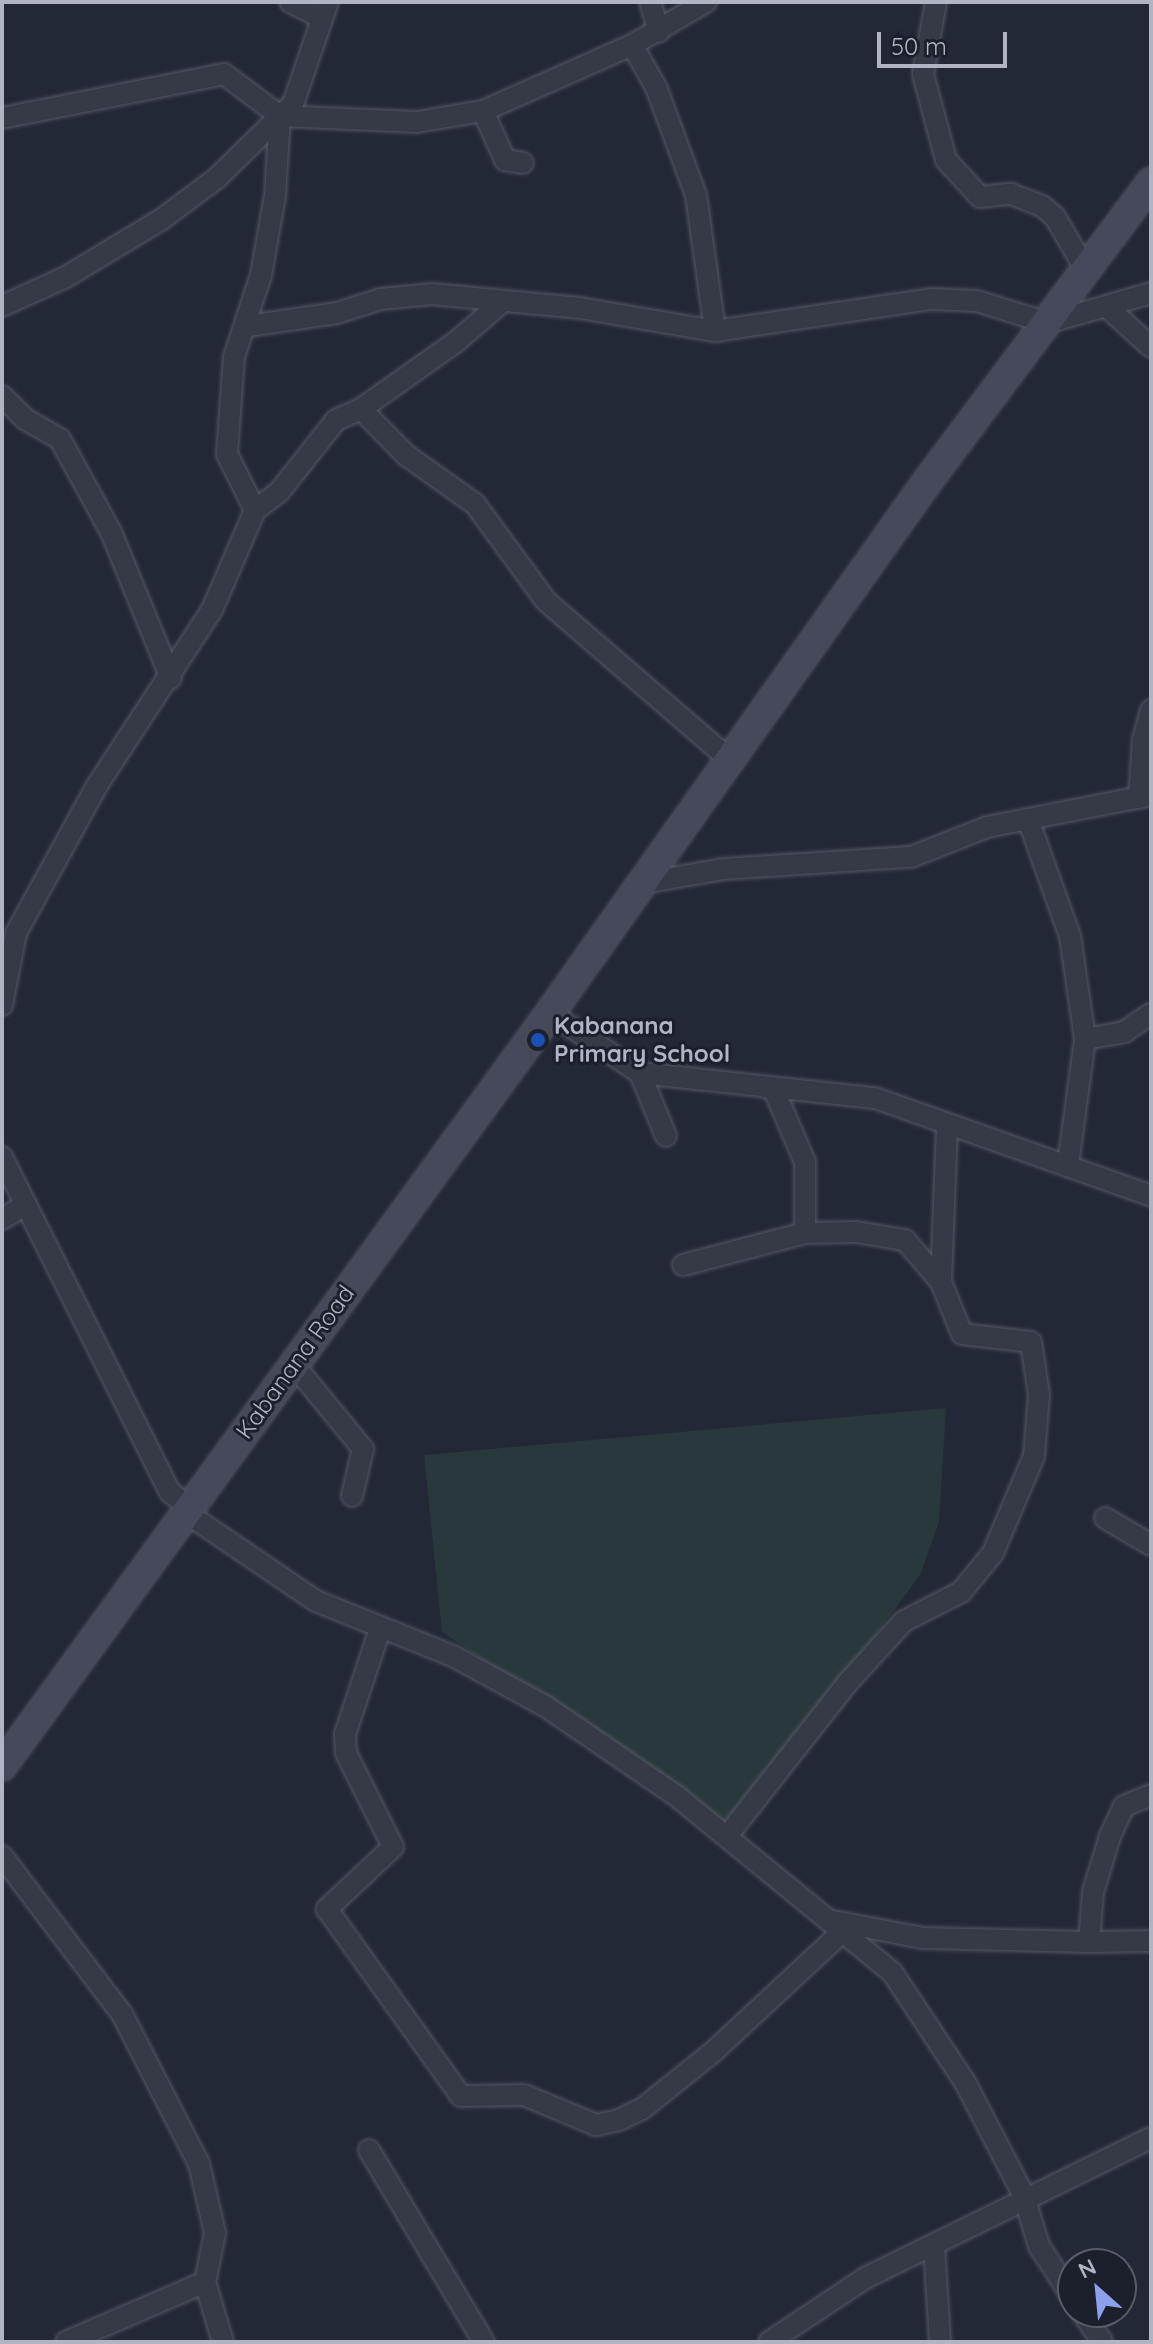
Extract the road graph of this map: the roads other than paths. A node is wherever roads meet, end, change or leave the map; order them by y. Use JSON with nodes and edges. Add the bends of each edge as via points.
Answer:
{"nodes":[{"id":1,"x":290,"y":2,"type":"edge"},
{"id":2,"x":650,"y":2,"type":"edge"},
{"id":3,"x":706,"y":2,"type":"edge"},
{"id":4,"x":936,"y":2,"type":"edge"},
{"id":5,"x":325,"y":10,"type":"edge"},
{"id":6,"x":659,"y":32,"type":"junction"},
{"id":7,"x":632,"y":45,"type":"junction"},
{"id":8,"x":483,"y":111,"type":"junction"},
{"id":9,"x":280,"y":116,"type":"junction"},
{"id":10,"x":2,"y":118,"type":"edge"},
{"id":11,"x":523,"y":163,"type":"dead end"},
{"id":12,"x":1151,"y":183,"type":"edge"},
{"id":13,"x":1086,"y":270,"type":"junction"},
{"id":14,"x":1151,"y":293,"type":"edge"},
{"id":15,"x":502,"y":302,"type":"junction"},
{"id":16,"x":2,"y":306,"type":"edge"},
{"id":17,"x":1107,"y":307,"type":"junction"},
{"id":18,"x":1047,"y":323,"type":"junction"},
{"id":19,"x":248,"y":326,"type":"junction"},
{"id":20,"x":715,"y":331,"type":"junction"},
{"id":21,"x":1151,"y":347,"type":"edge"},
{"id":22,"x":2,"y":396,"type":"edge"},
{"id":23,"x":361,"y":409,"type":"junction"},
{"id":24,"x":255,"y":510,"type":"junction"},
{"id":25,"x":171,"y":678,"type":"junction"},
{"id":26,"x":1151,"y":710,"type":"edge"},
{"id":27,"x":728,"y":758,"type":"junction"},
{"id":28,"x":1145,"y":796,"type":"edge"},
{"id":29,"x":1028,"y":819,"type":"junction"},
{"id":30,"x":637,"y":884,"type":"junction"},
{"id":31,"x":2,"y":1005,"type":"edge"},
{"id":32,"x":550,"y":1013,"type":"junction"},
{"id":33,"x":1151,"y":1014,"type":"edge"},
{"id":34,"x":1085,"y":1039,"type":"junction"},
{"id":35,"x":640,"y":1073,"type":"junction"},
{"id":36,"x":761,"y":1086,"type":"junction"},
{"id":37,"x":947,"y":1127,"type":"junction"},
{"id":38,"x":666,"y":1136,"type":"dead end"},
{"id":39,"x":2,"y":1157,"type":"edge"},
{"id":40,"x":1068,"y":1165,"type":"junction"},
{"id":41,"x":1151,"y":1196,"type":"edge"},
{"id":42,"x":25,"y":1205,"type":"junction"},
{"id":43,"x":2,"y":1219,"type":"edge"},
{"id":44,"x":805,"y":1233,"type":"junction"},
{"id":45,"x":683,"y":1265,"type":"dead end"},
{"id":46,"x":941,"y":1282,"type":"junction"},
{"id":47,"x":294,"y":1365,"type":"junction"},
{"id":48,"x":352,"y":1496,"type":"dead end"},
{"id":49,"x":187,"y":1509,"type":"junction"},
{"id":50,"x":1105,"y":1518,"type":"dead end"},
{"id":51,"x":1151,"y":1544,"type":"edge"},
{"id":52,"x":380,"y":1629,"type":"junction"},
{"id":53,"x":2,"y":1766,"type":"edge"},
{"id":54,"x":1151,"y":1795,"type":"edge"},
{"id":55,"x":728,"y":1835,"type":"junction"},
{"id":56,"x":2,"y":1856,"type":"edge"},
{"id":57,"x":838,"y":1926,"type":"junction"},
{"id":58,"x":1151,"y":1941,"type":"edge"},
{"id":59,"x":1089,"y":1942,"type":"junction"},
{"id":60,"x":1151,"y":2138,"type":"edge"},
{"id":61,"x":369,"y":2150,"type":"dead end"},
{"id":62,"x":1024,"y":2196,"type":"junction"},
{"id":63,"x":934,"y":2246,"type":"junction"},
{"id":64,"x":1057,"y":2274,"type":"edge"},
{"id":65,"x":205,"y":2282,"type":"junction"},
{"id":66,"x":66,"y":2342,"type":"edge"},
{"id":67,"x":223,"y":2342,"type":"edge"},
{"id":68,"x":484,"y":2342,"type":"edge"},
{"id":69,"x":769,"y":2342,"type":"edge"},
{"id":70,"x":940,"y":2342,"type":"edge"}],
"edges":[{"from":1,"to":5,"type":"street"},
{"from":2,"to":6,"type":"street"},
{"from":3,"to":6,"type":"street"},
{"from":4,"to":13,"type":"street","via":[[923,74],[946,160],[980,197],[1011,194],[1042,206],[1055,217]]},
{"from":5,"to":9,"type":"street","via":[[293,104]]},
{"from":6,"to":7,"type":"street"},
{"from":7,"to":8,"type":"street"},
{"from":7,"to":20,"type":"street","via":[[656,87],[696,195]]},
{"from":8,"to":9,"type":"street","via":[[417,122]]},
{"from":8,"to":11,"type":"street","via":[[505,160]]},
{"from":9,"to":10,"type":"street","via":[[224,74]]},
{"from":9,"to":16,"type":"street","via":[[217,178],[162,219],[66,277]]},
{"from":9,"to":19,"type":"street","via":[[275,196]]},
{"from":12,"to":13,"type":"street","name":"Kabanana Road"},
{"from":13,"to":18,"type":"street","name":"Kabanana Road"},
{"from":14,"to":17,"type":"street"},
{"from":15,"to":19,"type":"street","via":[[467,294],[410,296]]},
{"from":15,"to":20,"type":"street","via":[[580,308]]},
{"from":15,"to":23,"type":"street"},
{"from":17,"to":18,"type":"street"},
{"from":17,"to":21,"type":"street"},
{"from":18,"to":20,"type":"street","via":[[977,301],[931,299]]},
{"from":18,"to":27,"type":"street","name":"Kabanana Road"},
{"from":19,"to":24,"type":"street","via":[[234,357],[227,454]]},
{"from":22,"to":25,"type":"street","via":[[25,419],[60,439],[111,532]]},
{"from":23,"to":24,"type":"street","via":[[320,434],[279,492]]},
{"from":23,"to":27,"type":"street","via":[[406,455],[475,504],[546,601]]},
{"from":24,"to":25,"type":"street","via":[[212,610]]},
{"from":25,"to":31,"type":"street","via":[[98,784],[16,933]]},
{"from":26,"to":28,"type":"street","via":[[1143,740]]},
{"from":27,"to":30,"type":"street","name":"Kabanana Road"},
{"from":28,"to":29,"type":"street"},
{"from":29,"to":30,"type":"street","via":[[987,827],[911,857],[723,869]]},
{"from":29,"to":34,"type":"street","via":[[1070,936]]},
{"from":30,"to":32,"type":"street","name":"Kabanana Road"},
{"from":32,"to":35,"type":"street"},
{"from":32,"to":47,"type":"street","name":"Kabanana Road"},
{"from":33,"to":34,"type":"street","via":[[1124,1032]]},
{"from":34,"to":40,"type":"street"},
{"from":35,"to":36,"type":"street"},
{"from":35,"to":38,"type":"street"},
{"from":36,"to":37,"type":"street","via":[[875,1098]]},
{"from":36,"to":44,"type":"street","via":[[774,1090],[805,1162]]},
{"from":37,"to":40,"type":"street"},
{"from":37,"to":46,"type":"street"},
{"from":39,"to":42,"type":"street"},
{"from":40,"to":41,"type":"street"},
{"from":42,"to":43,"type":"street"},
{"from":42,"to":49,"type":"street","via":[[170,1492]]},
{"from":44,"to":45,"type":"street"},
{"from":44,"to":46,"type":"street","via":[[856,1232],[905,1240]]},
{"from":46,"to":55,"type":"street","via":[[962,1334],[1032,1344],[1040,1423],[1034,1456],[1008,1525],[961,1592],[912,1615],[849,1681]]},
{"from":47,"to":48,"type":"street","via":[[363,1449]]},
{"from":47,"to":49,"type":"street","name":"Kabanana Road"},
{"from":49,"to":52,"type":"street","via":[[316,1601]]},
{"from":49,"to":53,"type":"street","name":"Kabanana Road"},
{"from":50,"to":51,"type":"street"},
{"from":52,"to":55,"type":"street","via":[[455,1657],[545,1706]]},
{"from":52,"to":57,"type":"street","via":[[345,1734],[346,1753],[393,1847],[327,1909],[461,2096],[524,2095],[596,2125],[619,2120],[642,2109],[713,2052]]},
{"from":54,"to":59,"type":"street","via":[[1124,1806],[1110,1836],[1093,1892]]},
{"from":55,"to":57,"type":"street"},
{"from":56,"to":65,"type":"street","via":[[122,2014],[199,2164],[215,2233]]},
{"from":57,"to":59,"type":"street","via":[[923,1938]]},
{"from":57,"to":62,"type":"street","via":[[901,1984],[966,2084]]},
{"from":58,"to":59,"type":"street"},
{"from":60,"to":62,"type":"street"},
{"from":61,"to":68,"type":"street"},
{"from":62,"to":63,"type":"street"},
{"from":62,"to":64,"type":"street","via":[[1039,2246]]},
{"from":63,"to":69,"type":"street","via":[[867,2277]]},
{"from":63,"to":70,"type":"street"},
{"from":65,"to":66,"type":"street"},
{"from":65,"to":67,"type":"street"}]}
